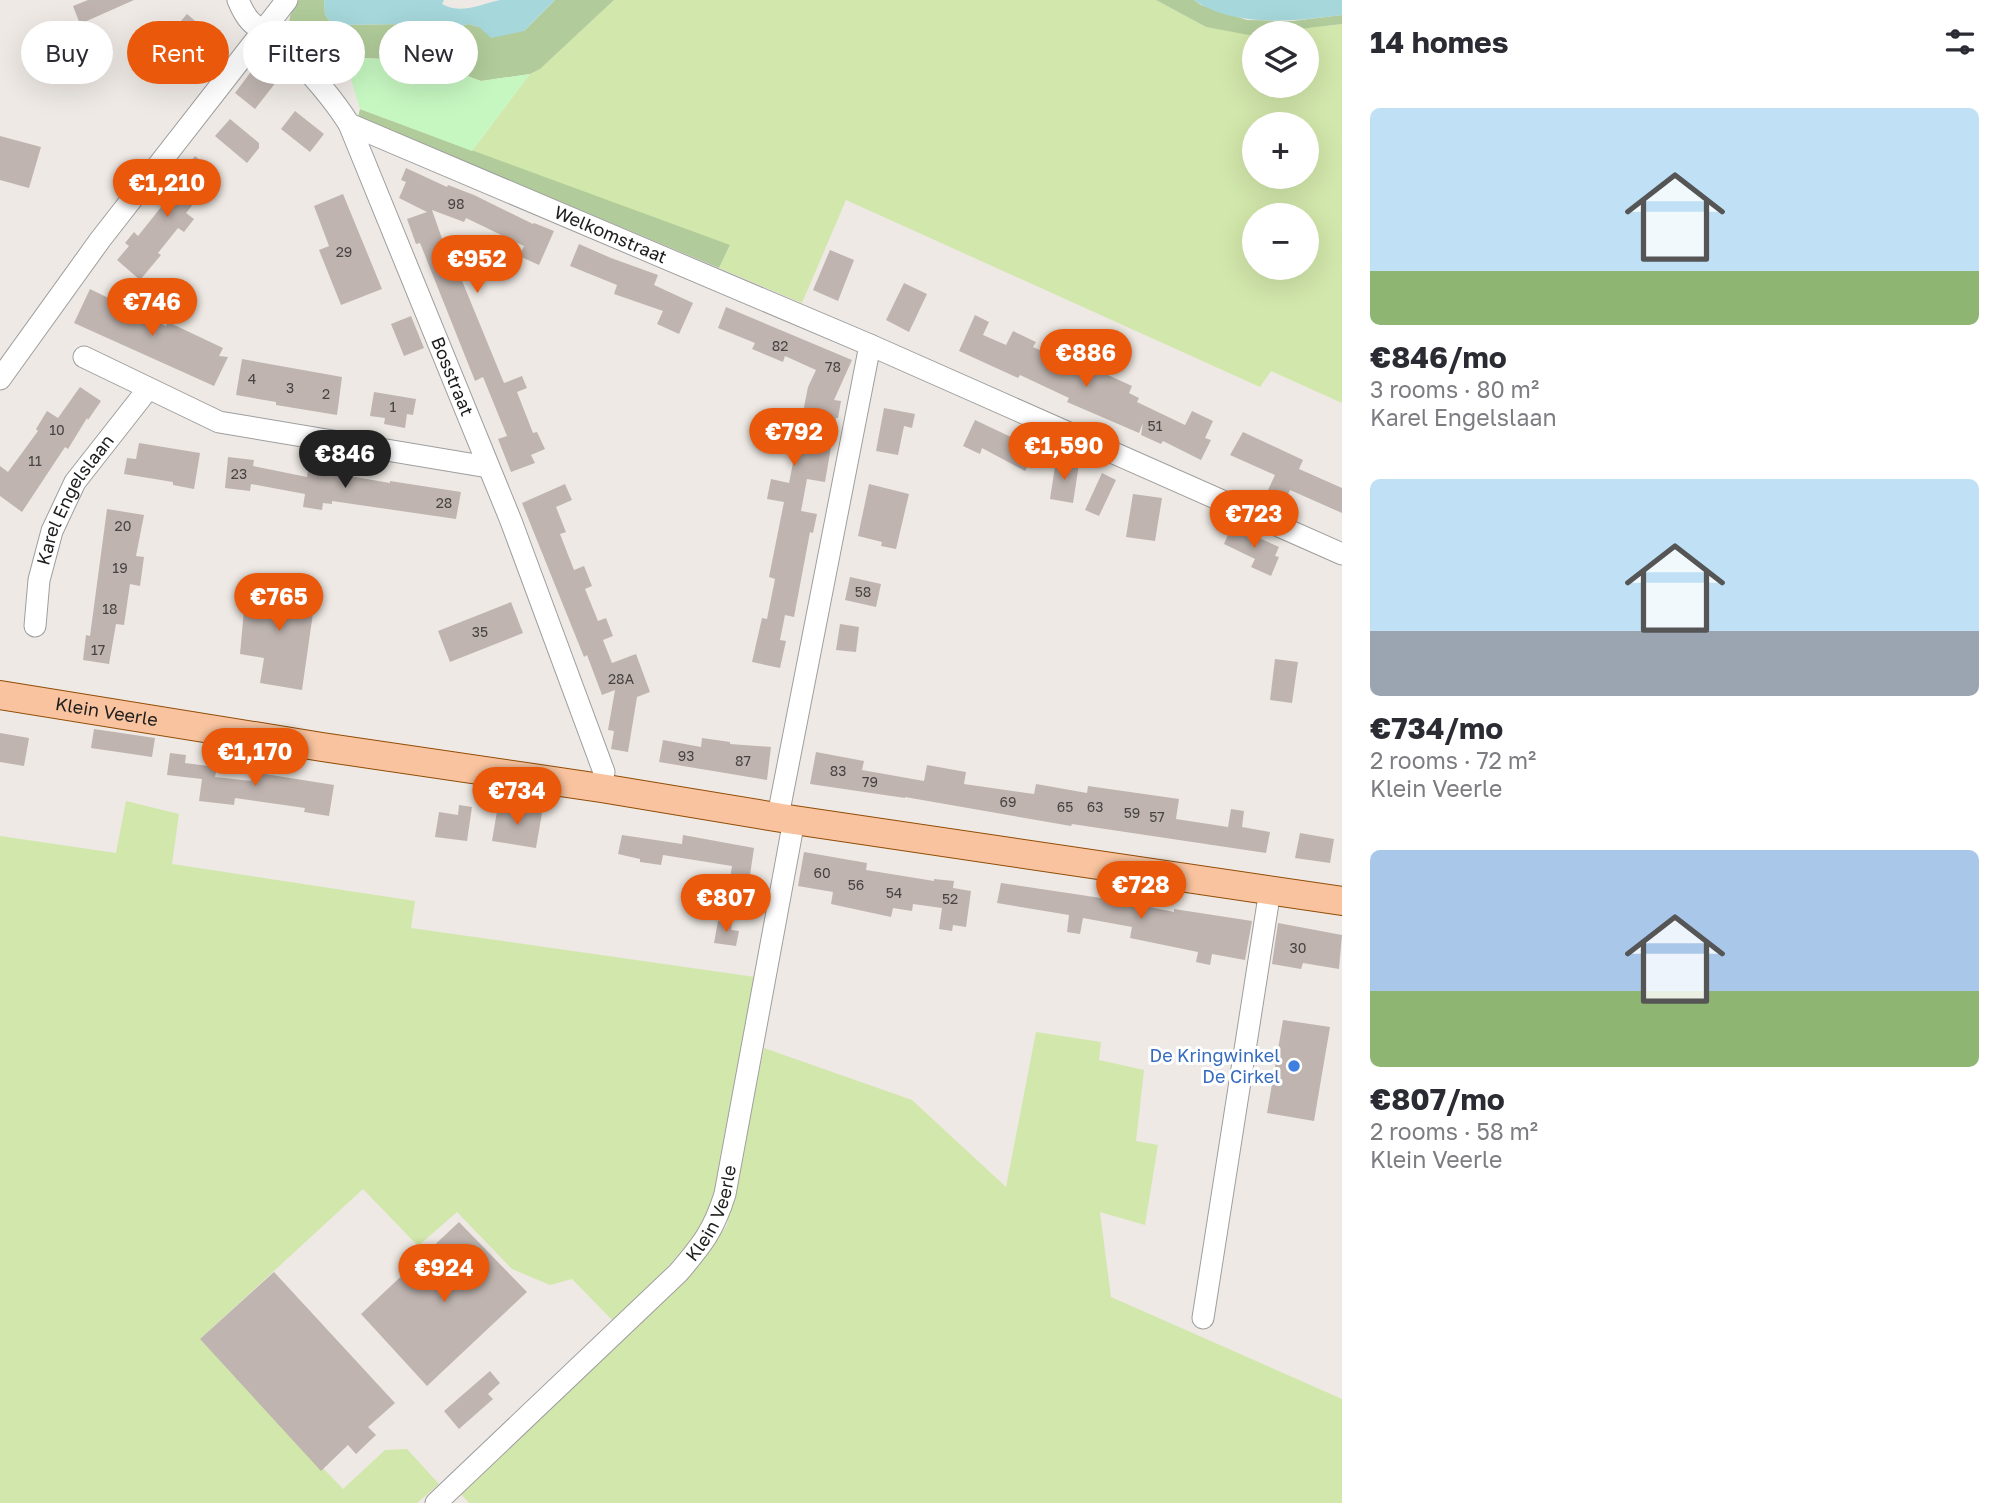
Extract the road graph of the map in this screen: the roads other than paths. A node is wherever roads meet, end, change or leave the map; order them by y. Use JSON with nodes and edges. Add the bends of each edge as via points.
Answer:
{"nodes":[{"id":1,"x":238,"y":0,"type":"edge"},
{"id":2,"x":287,"y":0,"type":"edge"},
{"id":3,"x":249,"y":21,"type":"edge"},
{"id":4,"x":270,"y":21,"type":"edge"},
{"id":5,"x":243,"y":56,"type":"edge"},
{"id":6,"x":319,"y":84,"type":"edge"},
{"id":7,"x":349,"y":124,"type":"junction"},
{"id":8,"x":870,"y":345,"type":"junction"},
{"id":9,"x":84,"y":358,"type":"dead end"},
{"id":10,"x":0,"y":379,"type":"edge"},
{"id":11,"x":148,"y":389,"type":"junction"},
{"id":12,"x":488,"y":467,"type":"junction"},
{"id":13,"x":1342,"y":554,"type":"edge"},
{"id":14,"x":35,"y":626,"type":"dead end"},
{"id":15,"x":0,"y":695,"type":"edge"},
{"id":16,"x":600,"y":788,"type":"junction"},
{"id":17,"x":786,"y":818,"type":"junction"},
{"id":18,"x":1270,"y":890,"type":"junction"},
{"id":19,"x":1342,"y":901,"type":"edge"},
{"id":20,"x":1203,"y":1318,"type":"dead end"},
{"id":21,"x":436,"y":1503,"type":"edge"}],
"edges":[{"from":1,"to":3,"type":"street","name":"Bosstraat"},
{"from":2,"to":4,"type":"street"},
{"from":5,"to":10,"type":"street","via":[[100,240]]},
{"from":6,"to":7,"type":"street","name":"Bosstraat"},
{"from":7,"to":8,"type":"street","name":"Welkomstraat"},
{"from":7,"to":12,"type":"street","name":"Bosstraat"},
{"from":8,"to":13,"type":"street","name":"Welkomstraat"},
{"from":8,"to":17,"type":"street"},
{"from":9,"to":11,"type":"street"},
{"from":11,"to":12,"type":"street","via":[[219,422]]},
{"from":11,"to":14,"type":"street","name":"Karel Engelslaan","via":[[75,482],[48,544]]},
{"from":12,"to":16,"type":"street","name":"Bosstraat","via":[[604,772]]},
{"from":15,"to":16,"type":"main road","name":"Klein Veerle"},
{"from":16,"to":17,"type":"main road","name":"Klein Veerle"},
{"from":17,"to":18,"type":"main road","name":"Klein Veerle"},
{"from":17,"to":21,"type":"street","name":"Klein Veerle","via":[[726,1194],[718,1220],[678,1273]]},
{"from":18,"to":19,"type":"main road","name":"Klein Veerle"},
{"from":18,"to":20,"type":"street"}]}
